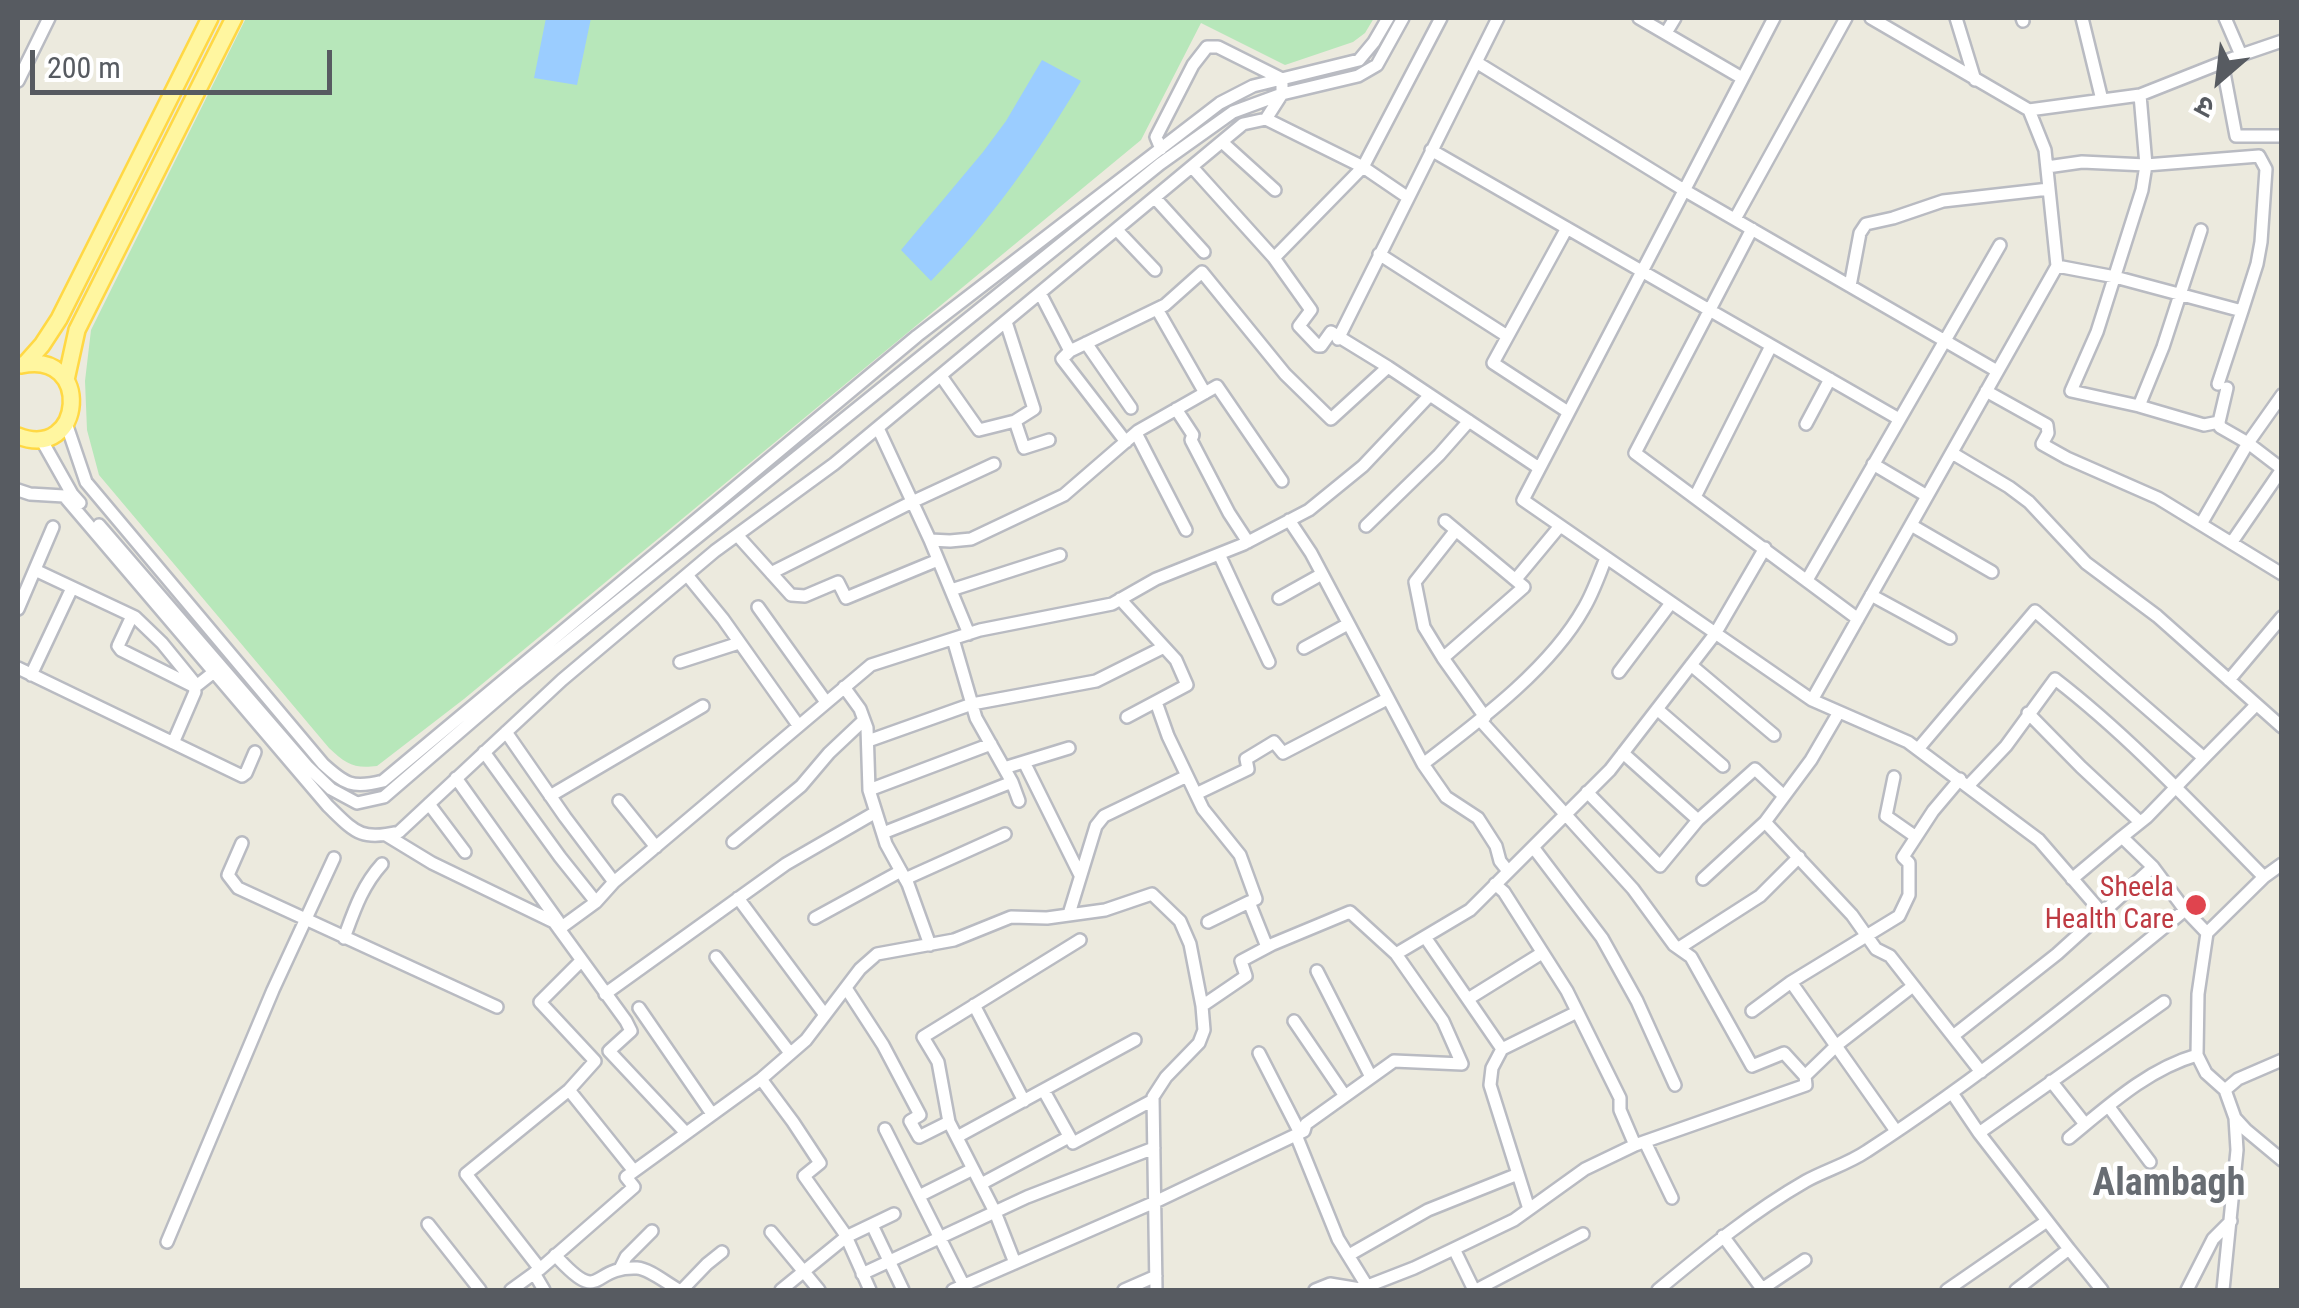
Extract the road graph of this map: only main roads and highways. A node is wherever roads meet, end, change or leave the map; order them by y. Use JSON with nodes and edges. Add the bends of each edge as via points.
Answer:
{"nodes":[{"id":1,"x":210,"y":18,"type":"edge"},
{"id":2,"x":234,"y":18,"type":"edge"},
{"id":3,"x":22,"y":365,"type":"edge"},
{"id":4,"x":66,"y":380,"type":"junction"},
{"id":5,"x":19,"y":441,"type":"edge"}],
"edges":[{"from":1,"to":3,"type":"main road","via":[[59,319]]},
{"from":2,"to":4,"type":"main road","via":[[77,330]]},
{"from":3,"to":4,"type":"main road","via":[[45,364]]},
{"from":4,"to":5,"type":"main road","via":[[72,394],[66,423],[42,439]]}]}
